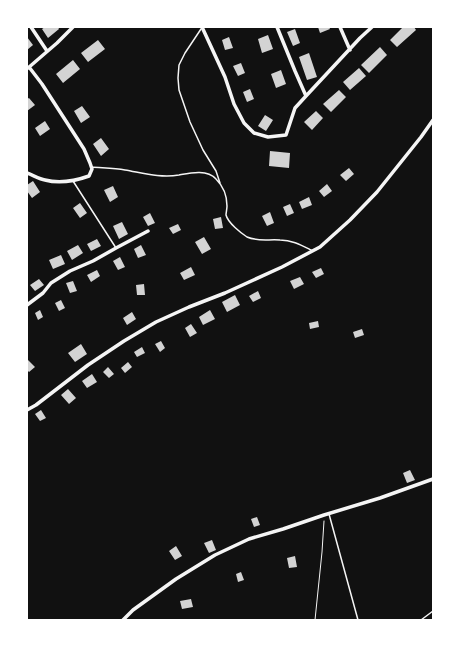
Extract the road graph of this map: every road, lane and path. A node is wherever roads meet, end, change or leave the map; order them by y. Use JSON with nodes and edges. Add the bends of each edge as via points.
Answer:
{"nodes":[{"id":1,"x":31,"y":27,"type":"edge"},
{"id":2,"x":73,"y":27,"type":"edge"},
{"id":3,"x":202,"y":27,"type":"edge"},
{"id":4,"x":277,"y":27,"type":"edge"},
{"id":5,"x":340,"y":27,"type":"edge"},
{"id":6,"x":372,"y":27,"type":"edge"},
{"id":7,"x":350,"y":50,"type":"junction"},
{"id":8,"x":47,"y":51,"type":"junction"},
{"id":9,"x":28,"y":68,"type":"edge"},
{"id":10,"x":306,"y":96,"type":"junction"},
{"id":11,"x":433,"y":120,"type":"edge"},
{"id":12,"x":91,"y":167,"type":"junction"},
{"id":13,"x":27,"y":173,"type":"edge"},
{"id":14,"x":73,"y":181,"type":"junction"},
{"id":15,"x":221,"y":185,"type":"junction"},
{"id":16,"x":148,"y":231,"type":"dead end"},
{"id":17,"x":116,"y":248,"type":"junction"},
{"id":18,"x":313,"y":251,"type":"junction"},
{"id":19,"x":27,"y":305,"type":"edge"},
{"id":20,"x":27,"y":410,"type":"edge"},
{"id":21,"x":433,"y":479,"type":"edge"},
{"id":22,"x":326,"y":514,"type":"junction"},
{"id":23,"x":433,"y":611,"type":"edge"},
{"id":24,"x":123,"y":620,"type":"edge"},
{"id":25,"x":315,"y":620,"type":"edge"},
{"id":26,"x":358,"y":620,"type":"edge"},
{"id":27,"x":421,"y":620,"type":"edge"}],
"edges":[{"from":1,"to":8,"type":"street"},
{"from":2,"to":8,"type":"street"},
{"from":3,"to":10,"type":"street","via":[[225,77],[234,104],[244,123],[254,133],[268,137],[286,135],[295,108]]},
{"from":3,"to":15,"type":"lane","via":[[179,65],[179,90],[190,122]]},
{"from":4,"to":10,"type":"street"},
{"from":5,"to":7,"type":"street"},
{"from":6,"to":7,"type":"street"},
{"from":7,"to":10,"type":"street"},
{"from":8,"to":9,"type":"street"},
{"from":9,"to":12,"type":"street","via":[[42,84],[84,150]]},
{"from":11,"to":18,"type":"street","via":[[377,192],[350,220]]},
{"from":12,"to":14,"type":"street","via":[[89,176]]},
{"from":12,"to":15,"type":"lane","via":[[162,176],[210,174]]},
{"from":13,"to":14,"type":"street","via":[[44,180]]},
{"from":14,"to":17,"type":"lane"},
{"from":15,"to":18,"type":"lane","via":[[226,194],[226,215],[246,236],[256,240],[295,242]]},
{"from":16,"to":17,"type":"street"},
{"from":17,"to":19,"type":"street","via":[[51,283]]},
{"from":18,"to":20,"type":"street","via":[[232,290],[156,322],[100,357]]},
{"from":21,"to":22,"type":"street"},
{"from":22,"to":24,"type":"street","via":[[249,539],[215,555],[176,579]]},
{"from":22,"to":25,"type":"path"},
{"from":22,"to":26,"type":"lane"},
{"from":23,"to":27,"type":"lane"}]}
